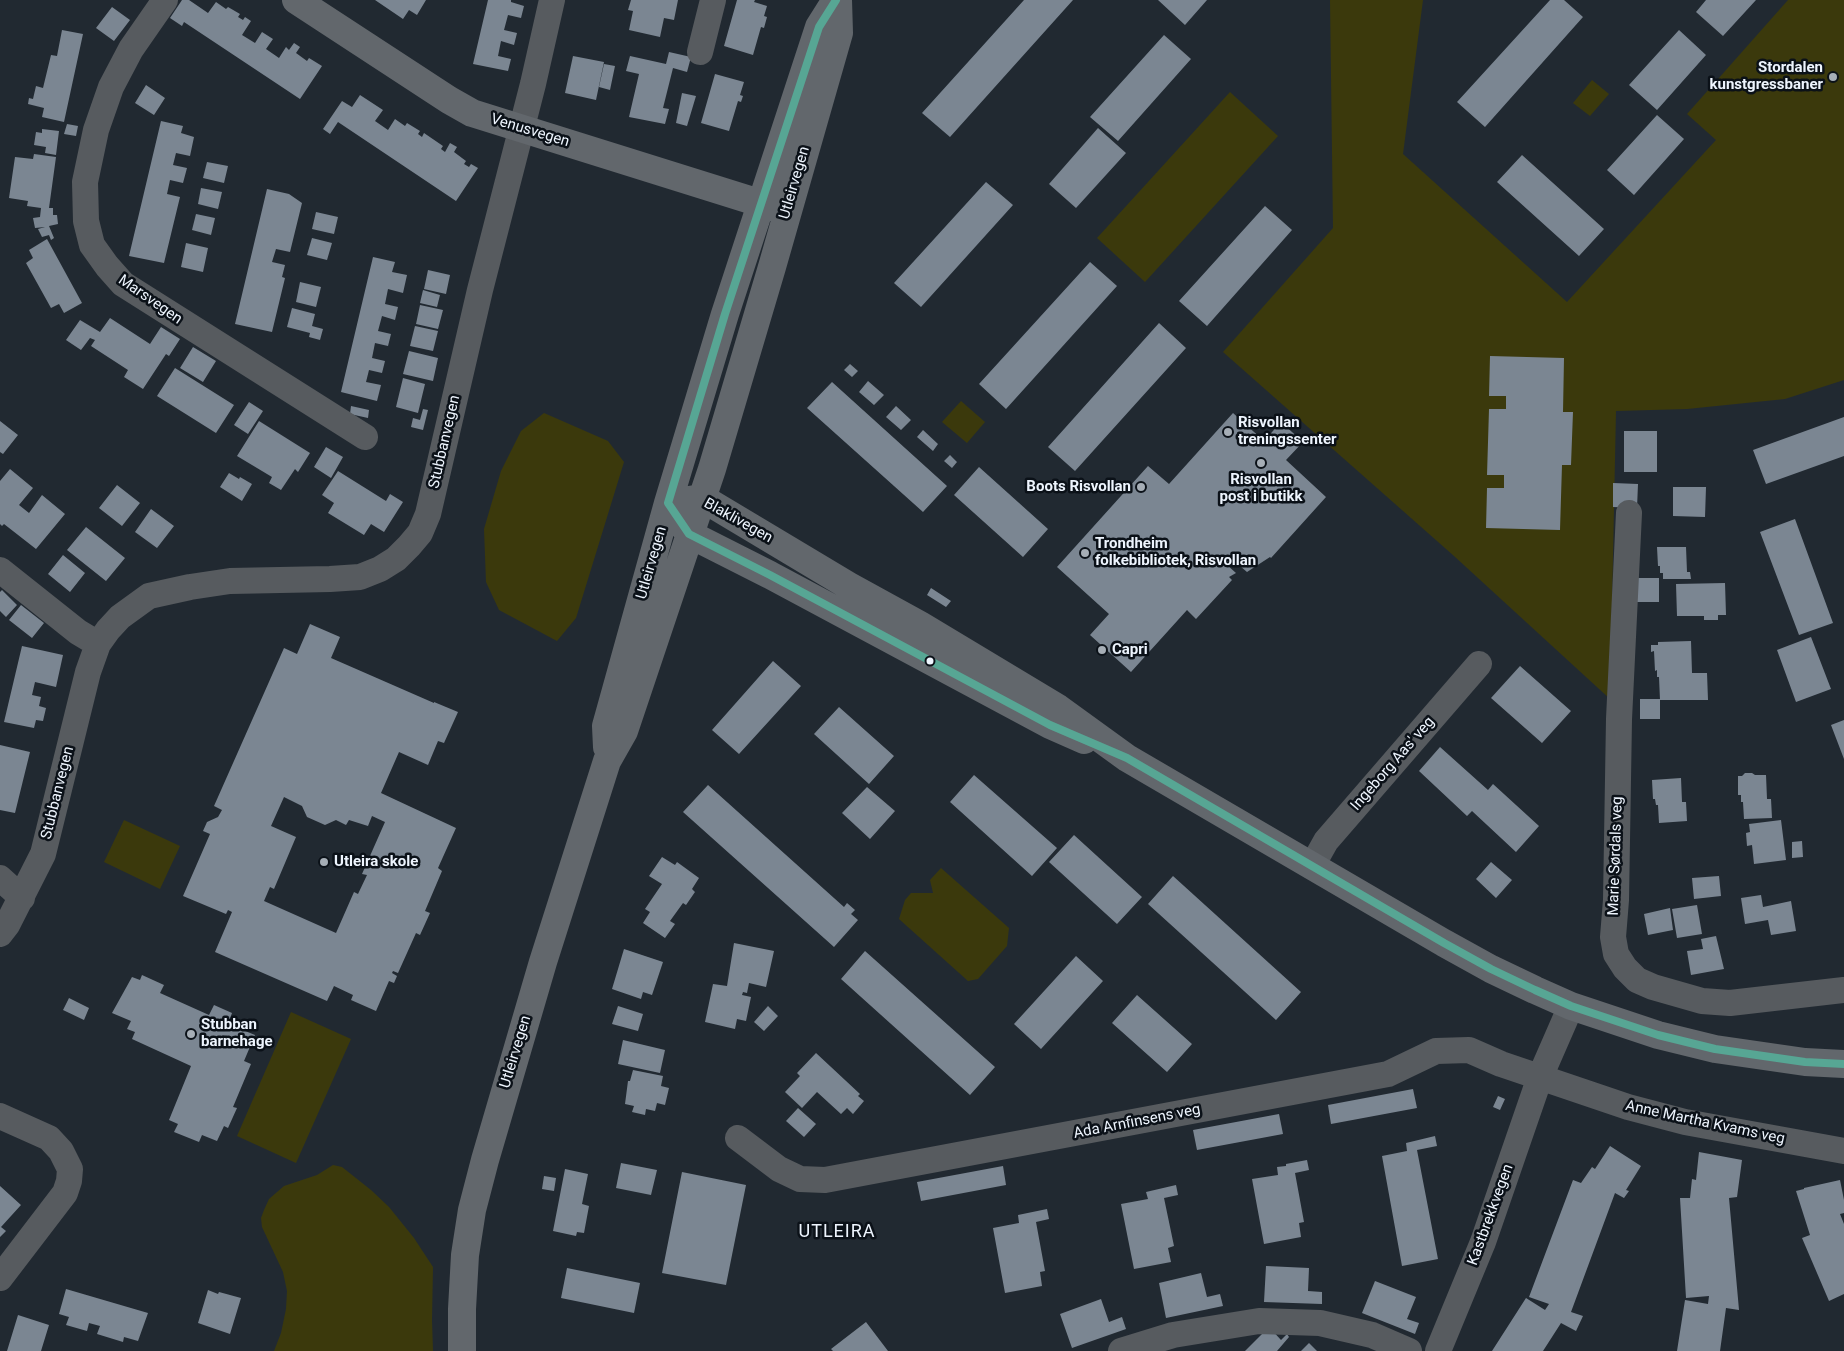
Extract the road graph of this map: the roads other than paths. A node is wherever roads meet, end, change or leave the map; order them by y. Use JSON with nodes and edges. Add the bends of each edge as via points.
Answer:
{"nodes":[{"id":1,"x":165,"y":0,"type":"edge"},
{"id":2,"x":296,"y":0,"type":"edge"},
{"id":3,"x":552,"y":0,"type":"edge"},
{"id":4,"x":713,"y":0,"type":"edge"},
{"id":5,"x":837,"y":0,"type":"edge"},
{"id":6,"x":700,"y":52,"type":"dead end"},
{"id":7,"x":520,"y":128,"type":"junction"},
{"id":8,"x":761,"y":204,"type":"junction"},
{"id":9,"x":787,"y":211,"type":"junction"},
{"id":10,"x":365,"y":437,"type":"dead end"},
{"id":11,"x":702,"y":498,"type":"junction"},
{"id":12,"x":668,"y":503,"type":"junction"},
{"id":13,"x":1629,"y":513,"type":"dead end"},
{"id":14,"x":689,"y":534,"type":"junction"},
{"id":15,"x":0,"y":570,"type":"edge"},
{"id":16,"x":98,"y":644,"type":"junction"},
{"id":17,"x":1479,"y":664,"type":"dead end"},
{"id":18,"x":1127,"y":758,"type":"junction"},
{"id":19,"x":607,"y":761,"type":"junction"},
{"id":20,"x":1312,"y":866,"type":"junction"},
{"id":21,"x":0,"y":878,"type":"edge"},
{"id":22,"x":22,"y":898,"type":"junction"},
{"id":23,"x":0,"y":934,"type":"edge"},
{"id":24,"x":1844,"y":990,"type":"edge"},
{"id":25,"x":1572,"y":1006,"type":"junction"},
{"id":26,"x":1844,"y":1064,"type":"edge"},
{"id":27,"x":1540,"y":1077,"type":"junction"},
{"id":28,"x":0,"y":1116,"type":"edge"},
{"id":29,"x":738,"y":1138,"type":"dead end"},
{"id":30,"x":1844,"y":1151,"type":"edge"},
{"id":31,"x":0,"y":1278,"type":"edge"},
{"id":32,"x":1364,"y":1343,"type":"edge"},
{"id":33,"x":462,"y":1351,"type":"edge"},
{"id":34,"x":1121,"y":1351,"type":"edge"},
{"id":35,"x":1409,"y":1351,"type":"edge"},
{"id":36,"x":1439,"y":1351,"type":"edge"}],
"edges":[{"from":1,"to":10,"type":"street","name":"Marsvegen","via":[[131,49],[111,87],[96,130],[85,182],[86,221],[92,245],[123,284]]},
{"from":2,"to":7,"type":"main road","name":"Venusvegen","via":[[449,100],[472,112]]},
{"from":3,"to":7,"type":"street","name":"Stubbanvegen"},
{"from":4,"to":6,"type":"street"},
{"from":5,"to":8,"type":"main road","name":"Utleirvegen","via":[[819,27]]},
{"from":5,"to":9,"type":"main road","name":"Utleirvegen","via":[[838,32]]},
{"from":7,"to":8,"type":"main road","name":"Venusvegen"},
{"from":7,"to":16,"type":"street","name":"Stubbanvegen","via":[[428,514],[420,533],[396,559],[360,577],[230,581],[149,596],[120,617]]},
{"from":8,"to":9,"type":"main road","name":"Venusvegen"},
{"from":8,"to":12,"type":"main road","name":"Utleirvegen"},
{"from":9,"to":11,"type":"main road","name":"Utleirvegen"},
{"from":11,"to":12,"type":"main road","name":"Blaklivegen"},
{"from":11,"to":14,"type":"main road","name":"Utleirvegen"},
{"from":11,"to":18,"type":"main road","name":"Blaklivegen","via":[[1051,703]]},
{"from":12,"to":14,"type":"main road","name":"Blaklivegen"},
{"from":12,"to":19,"type":"main road","name":"Utleirvegen","via":[[606,726]]},
{"from":13,"to":24,"type":"street","name":"Marie Sørdals veg","via":[[1619,719],[1613,937],[1616,954],[1637,980],[1653,988],[1702,1001],[1730,1003]]},
{"from":14,"to":18,"type":"main road","name":"Blaklivegen","via":[[770,574],[1050,725]]},
{"from":14,"to":19,"type":"main road","name":"Utleirvegen","via":[[624,731]]},
{"from":15,"to":16,"type":"street"},
{"from":16,"to":22,"type":"street","name":"Stubbanvegen","via":[[88,672],[43,854]]},
{"from":17,"to":20,"type":"street","name":"Ingeborg Aas' veg","via":[[1326,841]]},
{"from":18,"to":20,"type":"main road","name":"Blaklivegen"},
{"from":19,"to":33,"type":"main road","name":"Utleirvegen","via":[[480,1176],[465,1255]]},
{"from":20,"to":25,"type":"main road","name":"Blaklivegen","via":[[1491,969]]},
{"from":21,"to":22,"type":"street"},
{"from":22,"to":23,"type":"street","name":"Stubbanvegen"},
{"from":25,"to":26,"type":"main road","name":"Blaklivegen","via":[[1658,1035],[1715,1049],[1805,1062]]},
{"from":25,"to":27,"type":"street","name":"Kastbrekkvegen"},
{"from":27,"to":29,"type":"street","name":"Ada Arnfinsens veg","via":[[1469,1050],[1436,1051],[1388,1074],[825,1180],[800,1179],[778,1169]]},
{"from":27,"to":30,"type":"street","name":"Anne Martha Kvams veg","via":[[1628,1107],[1685,1122]]},
{"from":27,"to":36,"type":"street","name":"Kastbrekkvegen","via":[[1483,1242]]},
{"from":28,"to":31,"type":"street","via":[[49,1138],[62,1151],[70,1169],[65,1192]]},
{"from":32,"to":34,"type":"street","via":[[1320,1323],[1259,1321],[1173,1335]]},
{"from":32,"to":35,"type":"street"}]}
